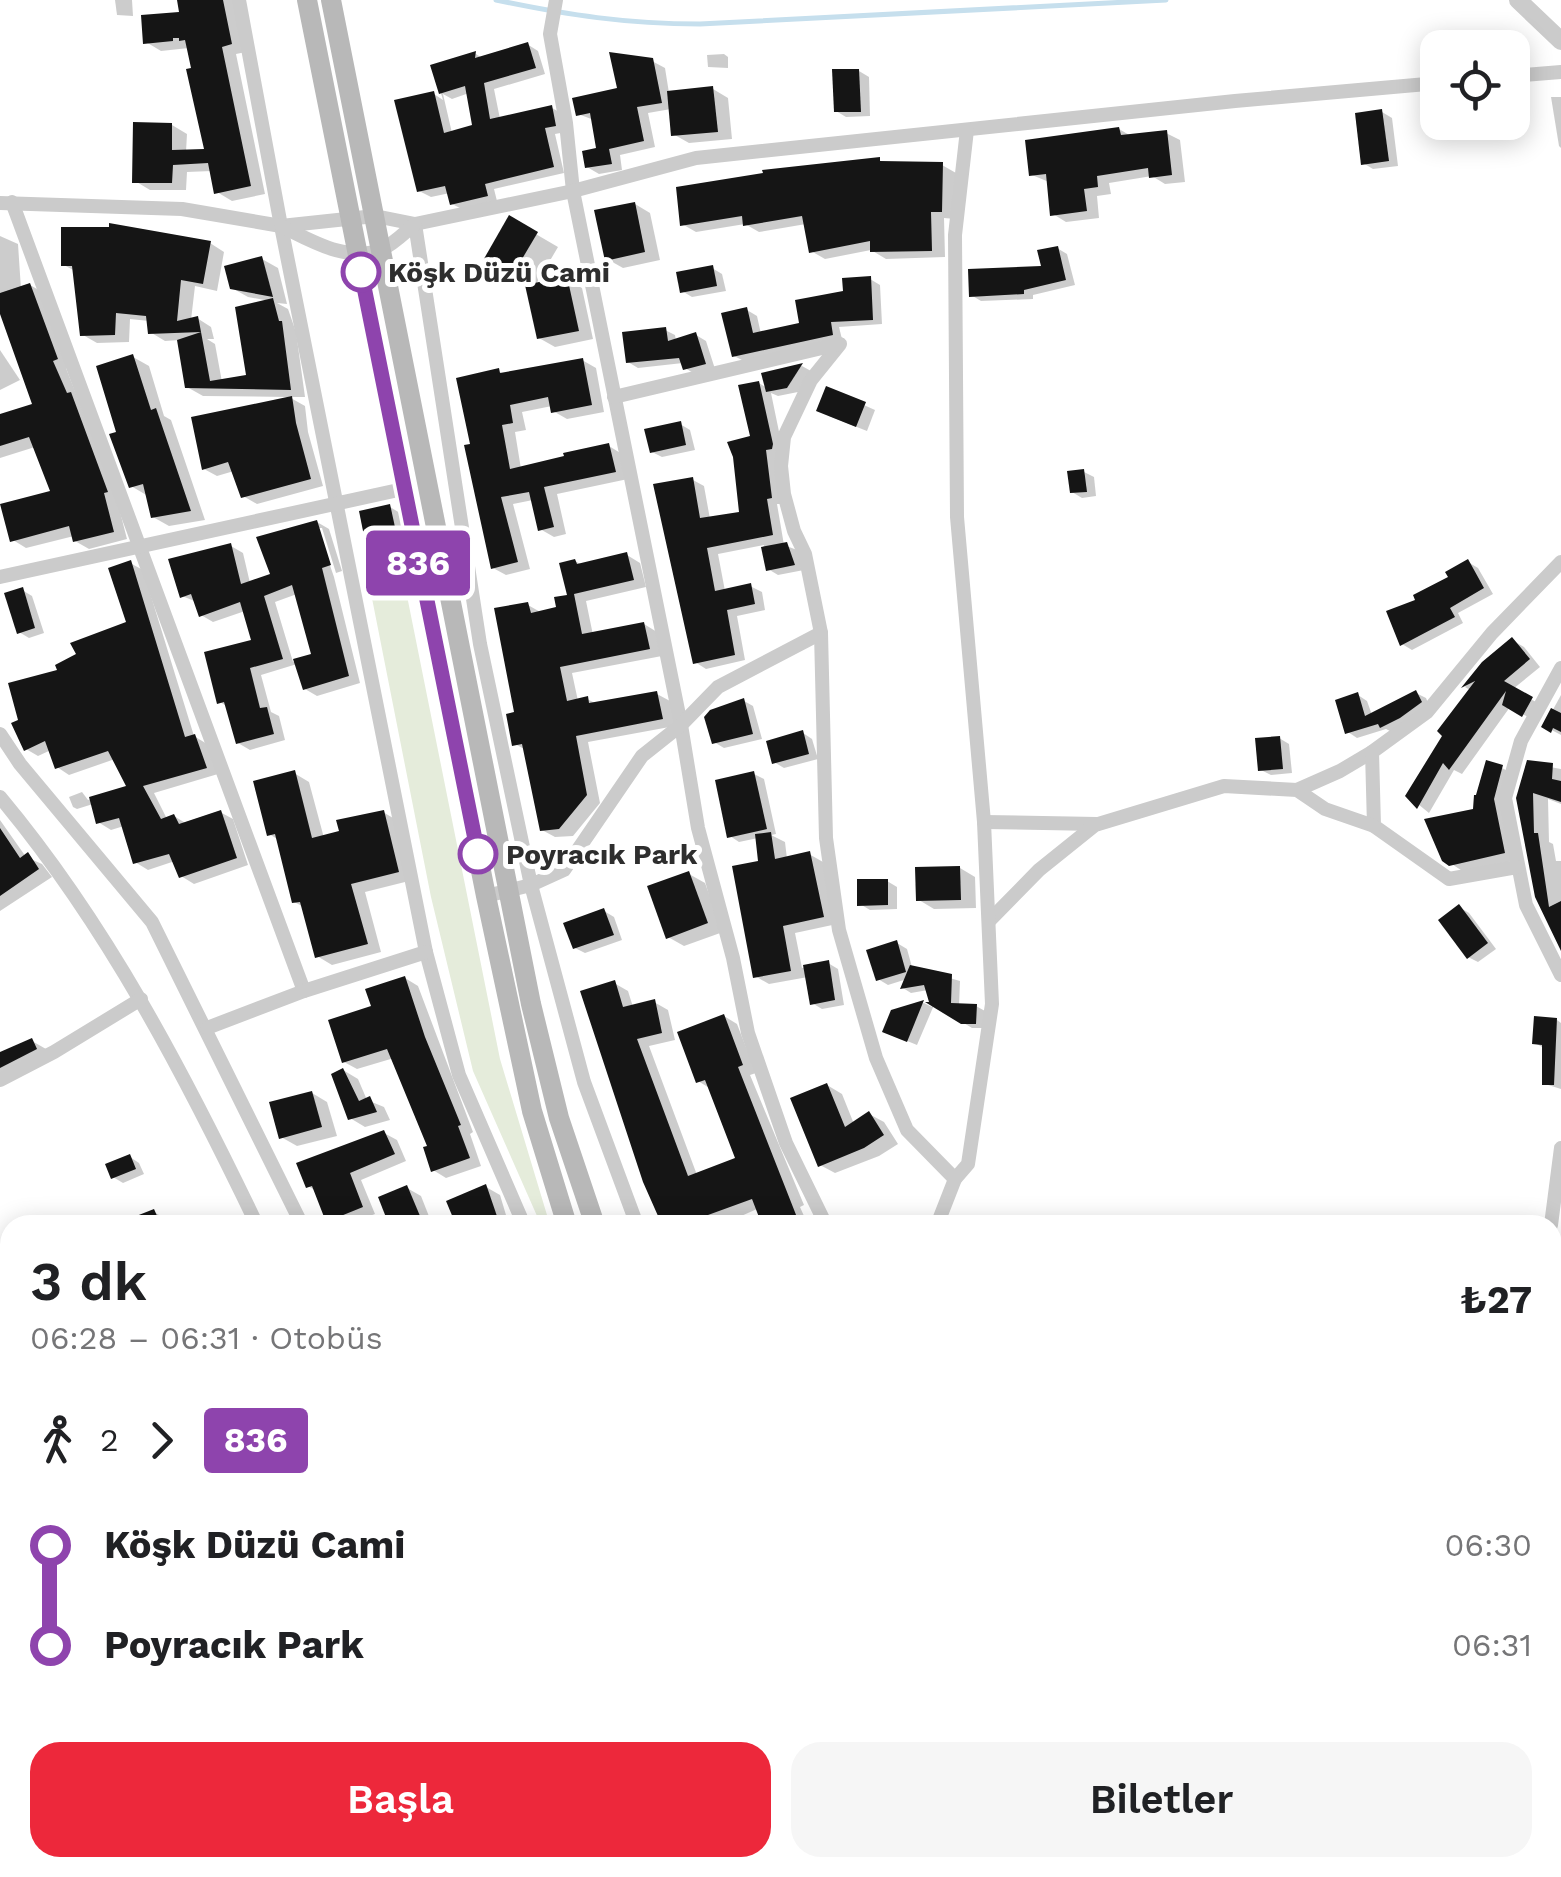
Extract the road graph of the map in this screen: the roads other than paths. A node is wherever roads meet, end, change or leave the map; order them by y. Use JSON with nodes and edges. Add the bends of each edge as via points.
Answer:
{"nodes":[{"id":1,"x":239,"y":0,"type":"edge"},
{"id":2,"x":307,"y":0,"type":"edge"},
{"id":3,"x":332,"y":0,"type":"edge"},
{"id":4,"x":556,"y":0,"type":"edge"},
{"id":5,"x":1524,"y":6,"type":"edge"},
{"id":6,"x":1561,"y":41,"type":"edge"},
{"id":7,"x":1561,"y":72,"type":"edge"},
{"id":8,"x":1530,"y":75,"type":"edge"},
{"id":9,"x":1420,"y":85,"type":"edge"},
{"id":10,"x":967,"y":130,"type":"junction"},
{"id":11,"x":573,"y":191,"type":"junction"},
{"id":12,"x":6,"y":202,"type":"edge"},
{"id":13,"x":375,"y":216,"type":"junction"},
{"id":14,"x":350,"y":219,"type":"junction"},
{"id":15,"x":415,"y":224,"type":"junction"},
{"id":16,"x":280,"y":226,"type":"junction"},
{"id":17,"x":382,"y":250,"type":"junction"},
{"id":18,"x":357,"y":253,"type":"junction"},
{"id":19,"x":614,"y":397,"type":"junction"},
{"id":20,"x":403,"y":489,"type":"junction"},
{"id":21,"x":335,"y":501,"type":"junction"},
{"id":22,"x":139,"y":545,"type":"junction"},
{"id":23,"x":1561,"y":562,"type":"edge"},
{"id":24,"x":0,"y":577,"type":"edge"},
{"id":25,"x":821,"y":632,"type":"junction"},
{"id":26,"x":1561,"y":668,"type":"edge"},
{"id":27,"x":681,"y":725,"type":"junction"},
{"id":28,"x":0,"y":734,"type":"edge"},
{"id":29,"x":1372,"y":752,"type":"junction"},
{"id":30,"x":1297,"y":790,"type":"junction"},
{"id":31,"x":0,"y":797,"type":"edge"},
{"id":32,"x":984,"y":822,"type":"junction"},
{"id":33,"x":1097,"y":824,"type":"junction"},
{"id":34,"x":1374,"y":826,"type":"junction"},
{"id":35,"x":1516,"y":867,"type":"junction"},
{"id":36,"x":531,"y":886,"type":"junction"},
{"id":37,"x":508,"y":890,"type":"junction"},
{"id":38,"x":486,"y":896,"type":"junction"},
{"id":39,"x":989,"y":922,"type":"junction"},
{"id":40,"x":426,"y":952,"type":"junction"},
{"id":41,"x":1561,"y":975,"type":"edge"},
{"id":42,"x":304,"y":991,"type":"junction"},
{"id":43,"x":141,"y":999,"type":"junction"},
{"id":44,"x":207,"y":1028,"type":"junction"},
{"id":45,"x":0,"y":1080,"type":"edge"},
{"id":46,"x":1561,"y":1148,"type":"edge"},
{"id":47,"x":955,"y":1179,"type":"junction"},
{"id":48,"x":252,"y":1215,"type":"edge"},
{"id":49,"x":297,"y":1215,"type":"edge"},
{"id":50,"x":520,"y":1215,"type":"edge"},
{"id":51,"x":564,"y":1215,"type":"edge"},
{"id":52,"x":592,"y":1215,"type":"edge"},
{"id":53,"x":632,"y":1215,"type":"edge"},
{"id":54,"x":821,"y":1215,"type":"edge"},
{"id":55,"x":941,"y":1215,"type":"edge"},
{"id":56,"x":1552,"y":1215,"type":"edge"}],
"edges":[{"from":1,"to":16,"type":"street"},
{"from":2,"to":14,"type":"main road"},
{"from":3,"to":13,"type":"main road"},
{"from":4,"to":11,"type":"street","via":[[550,34]]},
{"from":5,"to":6,"type":"street"},
{"from":7,"to":8,"type":"street"},
{"from":9,"to":10,"type":"street"},
{"from":10,"to":11,"type":"street","via":[[696,158]]},
{"from":10,"to":32,"type":"street","via":[[955,235],[957,518]]},
{"from":11,"to":15,"type":"street"},
{"from":11,"to":19,"type":"street"},
{"from":12,"to":16,"type":"street","via":[[182,209]]},
{"from":12,"to":22,"type":"street"},
{"from":13,"to":14,"type":"street"},
{"from":13,"to":15,"type":"street"},
{"from":13,"to":17,"type":"main road"},
{"from":14,"to":16,"type":"street"},
{"from":14,"to":18,"type":"main road"},
{"from":15,"to":17,"type":"street"},
{"from":15,"to":36,"type":"street","via":[[480,644]]},
{"from":16,"to":18,"type":"street","via":[[326,248]]},
{"from":16,"to":21,"type":"street"},
{"from":17,"to":18,"type":"street"},
{"from":17,"to":37,"type":"main road"},
{"from":18,"to":20,"type":"main road"},
{"from":19,"to":25,"type":"street","via":[[840,344],[811,380],[790,423],[781,466]]},
{"from":19,"to":27,"type":"street"},
{"from":20,"to":21,"type":"street"},
{"from":20,"to":38,"type":"main road"},
{"from":21,"to":22,"type":"street"},
{"from":21,"to":40,"type":"street"},
{"from":22,"to":24,"type":"street"},
{"from":22,"to":42,"type":"street"},
{"from":23,"to":29,"type":"street","via":[[1427,712]]},
{"from":25,"to":27,"type":"street","via":[[718,686]]},
{"from":25,"to":47,"type":"street","via":[[826,838],[839,930],[876,1058],[907,1130]]},
{"from":26,"to":35,"type":"street","via":[[1521,741],[1505,798]]},
{"from":27,"to":36,"type":"street","via":[[642,756],[564,870]]},
{"from":27,"to":54,"type":"street","via":[[698,828],[748,1033],[786,1143]]},
{"from":28,"to":44,"type":"street","via":[[152,922]]},
{"from":29,"to":30,"type":"street"},
{"from":29,"to":34,"type":"street"},
{"from":30,"to":33,"type":"street","via":[[1224,786]]},
{"from":30,"to":34,"type":"street","via":[[1325,809]]},
{"from":31,"to":43,"type":"street"},
{"from":32,"to":33,"type":"street"},
{"from":32,"to":39,"type":"street"},
{"from":33,"to":39,"type":"street"},
{"from":34,"to":35,"type":"street","via":[[1449,878]]},
{"from":35,"to":41,"type":"street","via":[[1526,905]]},
{"from":36,"to":37,"type":"street"},
{"from":36,"to":53,"type":"street","via":[[584,1082]]},
{"from":37,"to":38,"type":"street"},
{"from":37,"to":52,"type":"main road","via":[[560,1118]]},
{"from":38,"to":51,"type":"main road","via":[[532,1111]]},
{"from":39,"to":47,"type":"street","via":[[992,1004],[968,1164]]},
{"from":40,"to":42,"type":"street"},
{"from":40,"to":50,"type":"street","via":[[460,1075]]},
{"from":42,"to":44,"type":"street"},
{"from":43,"to":45,"type":"street"},
{"from":43,"to":48,"type":"street"},
{"from":44,"to":49,"type":"street"},
{"from":46,"to":56,"type":"street"},
{"from":47,"to":55,"type":"street"}]}
